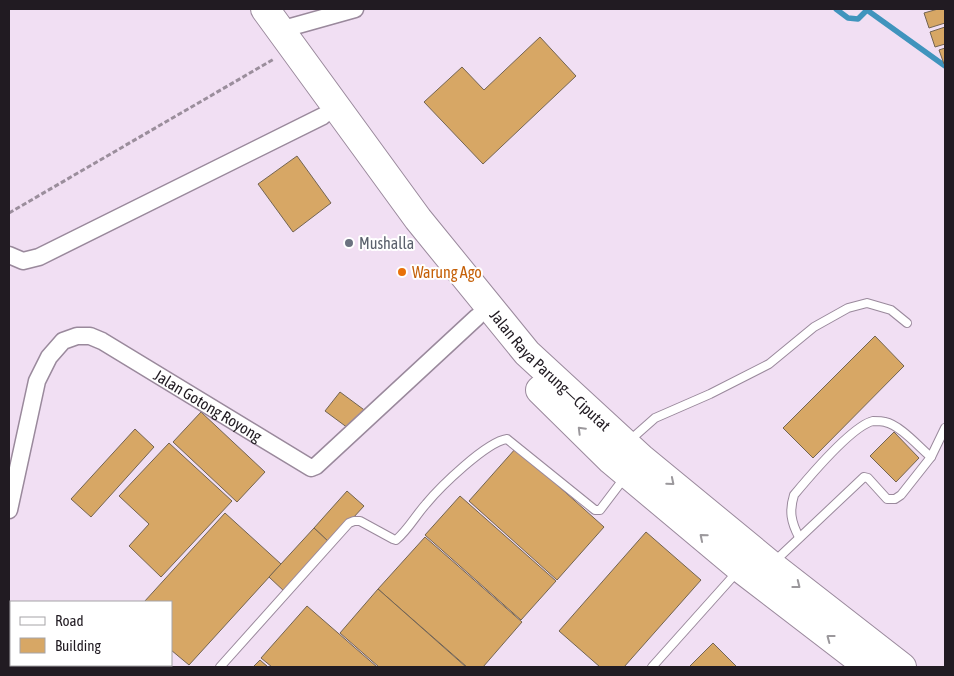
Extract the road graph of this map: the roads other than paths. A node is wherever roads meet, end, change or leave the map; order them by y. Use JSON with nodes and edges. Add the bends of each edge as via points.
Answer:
{"nodes":[{"id":1,"x":245,"y":9,"type":"edge"},
{"id":2,"x":355,"y":9,"type":"edge"},
{"id":3,"x":275,"y":32,"type":"edge"},
{"id":4,"x":323,"y":116,"type":"junction"},
{"id":5,"x":10,"y":256,"type":"edge"},
{"id":6,"x":477,"y":318,"type":"junction"},
{"id":7,"x":908,"y":322,"type":"dead end"},
{"id":8,"x":945,"y":428,"type":"edge"},
{"id":9,"x":931,"y":457,"type":"junction"},
{"id":10,"x":633,"y":461,"type":"junction"},
{"id":11,"x":9,"y":510,"type":"edge"},
{"id":12,"x":800,"y":537,"type":"junction"},
{"id":13,"x":771,"y":564,"type":"junction"},
{"id":14,"x":740,"y":568,"type":"junction"},
{"id":15,"x":220,"y":667,"type":"edge"},
{"id":16,"x":652,"y":667,"type":"edge"},
{"id":17,"x":869,"y":667,"type":"edge"},
{"id":18,"x":902,"y":667,"type":"edge"}],
"edges":[{"from":1,"to":3,"type":"highway","name":"Jalan Raya Parung—Ciputat"},
{"from":2,"to":3,"type":"street"},
{"from":3,"to":4,"type":"highway","name":"Jalan Raya Parung—Ciputat"},
{"from":3,"to":10,"type":"highway","name":"Jalan Raya Parung—Ciputat","via":[[418,219],[527,353]]},
{"from":4,"to":5,"type":"street","via":[[39,258],[23,260]]},
{"from":4,"to":6,"type":"highway","name":"Jalan Raya Parung—Ciputat","via":[[405,229]]},
{"from":10,"to":6,"type":"highway","name":"Jalan Raya Parung—Ciputat","one_way":true,"via":[[611,460],[515,364]]},
{"from":6,"to":11,"type":"street","name":"Jalan Gotong Royong","via":[[311,468],[102,341],[90,336],[77,336],[63,341],[49,357],[37,381]]},
{"from":7,"to":10,"type":"lane","via":[[891,310],[867,303],[848,308],[814,327],[769,364],[656,418]]},
{"from":8,"to":9,"type":"lane"},
{"from":9,"to":12,"type":"lane","via":[[895,499],[887,499],[864,477]]},
{"from":9,"to":12,"type":"lane","via":[[895,426],[874,421],[864,426],[846,439],[794,495],[792,523]]},
{"from":10,"to":13,"type":"highway","name":"Jalan Raya Parung—Ciputat","one_way":true},
{"from":14,"to":10,"type":"highway","name":"Jalan Raya Parung—Ciputat","one_way":true},
{"from":10,"to":15,"type":"lane","via":[[600,510],[596,510],[507,439],[500,440],[480,452],[426,503],[396,540],[360,521],[349,523]]},
{"from":12,"to":13,"type":"lane"},
{"from":13,"to":18,"type":"highway","name":"Jalan Raya Parung—Ciputat","one_way":true},
{"from":14,"to":16,"type":"lane"},
{"from":17,"to":14,"type":"highway","name":"Jalan Raya Parung—Ciputat","one_way":true}]}
